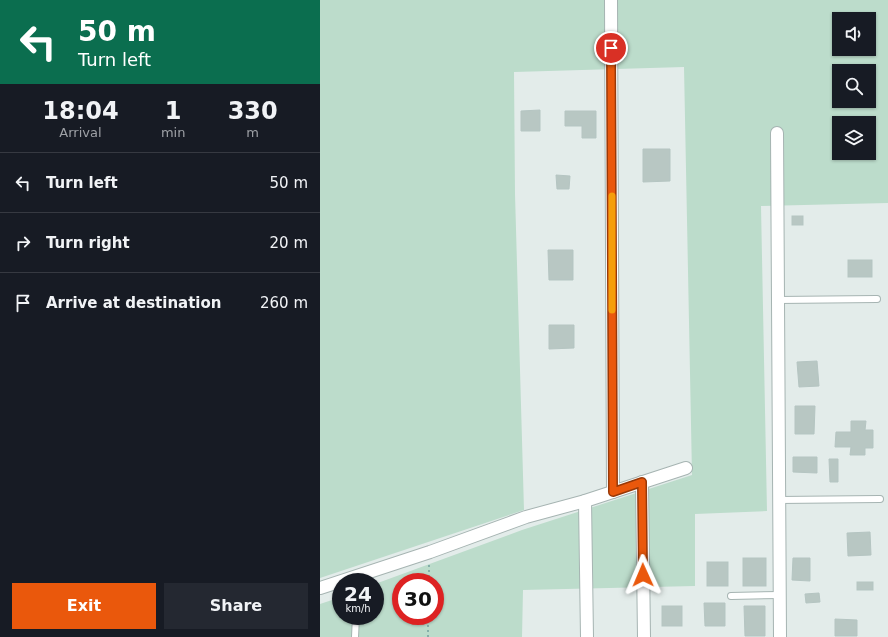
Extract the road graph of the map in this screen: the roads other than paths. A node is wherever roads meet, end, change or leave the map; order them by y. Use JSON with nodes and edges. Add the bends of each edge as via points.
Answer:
{"nodes":[{"id":1,"x":611,"y":0,"type":"edge"},
{"id":2,"x":776,"y":133,"type":"dead end"},
{"id":3,"x":877,"y":299,"type":"dead end"},
{"id":4,"x":778,"y":300,"type":"junction"},
{"id":5,"x":686,"y":468,"type":"dead end"},
{"id":6,"x":642,"y":482,"type":"junction"},
{"id":7,"x":613,"y":492,"type":"junction"},
{"id":8,"x":880,"y":499,"type":"dead end"},
{"id":9,"x":779,"y":500,"type":"junction"},
{"id":10,"x":585,"y":501,"type":"junction"},
{"id":11,"x":373,"y":573,"type":"edge"},
{"id":12,"x":332,"y":585,"type":"edge"},
{"id":13,"x":320,"y":588,"type":"edge"},
{"id":14,"x":780,"y":595,"type":"junction"},
{"id":15,"x":731,"y":596,"type":"dead end"},
{"id":16,"x":356,"y":625,"type":"edge"},
{"id":17,"x":355,"y":637,"type":"edge"},
{"id":18,"x":587,"y":637,"type":"edge"},
{"id":19,"x":644,"y":637,"type":"edge"},
{"id":20,"x":780,"y":637,"type":"edge"}],
"edges":[{"from":1,"to":7,"type":"street"},
{"from":2,"to":4,"type":"street"},
{"from":3,"to":4,"type":"lane"},
{"from":4,"to":9,"type":"street"},
{"from":5,"to":6,"type":"street"},
{"from":6,"to":7,"type":"street"},
{"from":6,"to":19,"type":"street"},
{"from":7,"to":10,"type":"street"},
{"from":8,"to":9,"type":"lane"},
{"from":9,"to":14,"type":"street"},
{"from":10,"to":11,"type":"street","via":[[526,517]]},
{"from":10,"to":18,"type":"street"},
{"from":12,"to":13,"type":"street"},
{"from":14,"to":15,"type":"lane"},
{"from":14,"to":20,"type":"street"},
{"from":16,"to":17,"type":"lane"}]}
